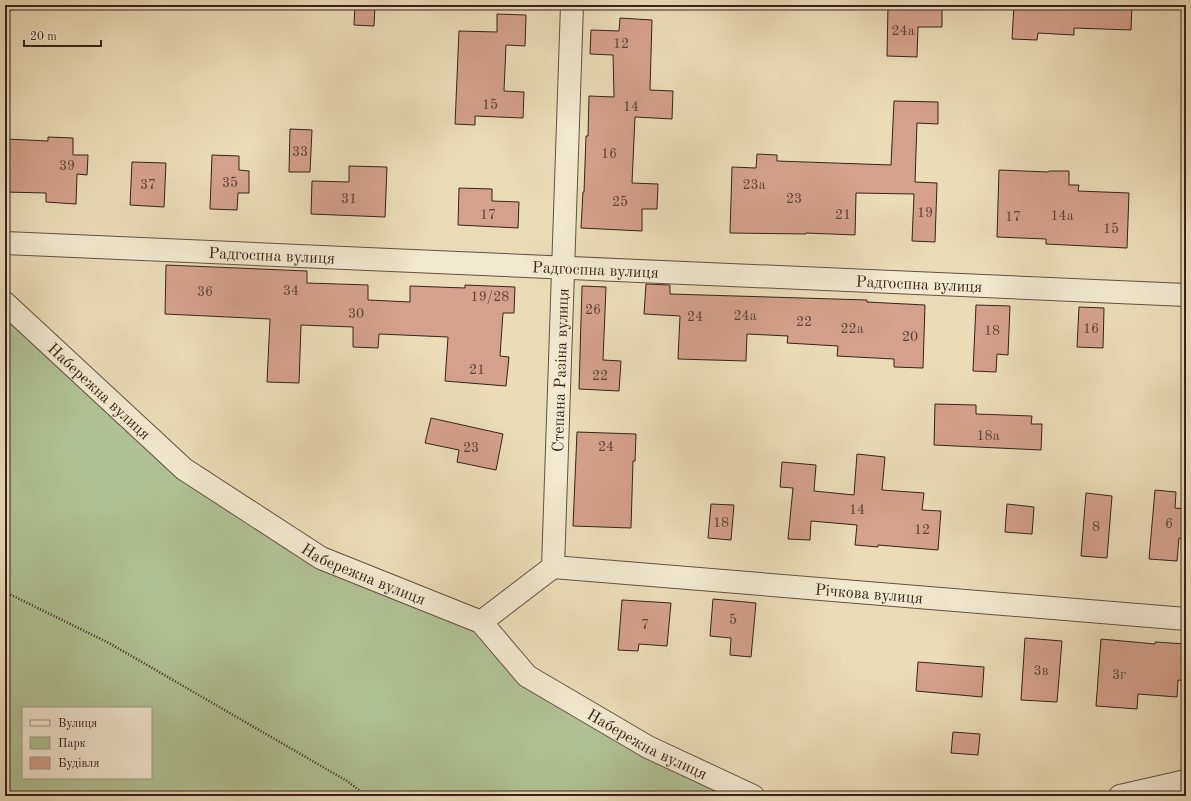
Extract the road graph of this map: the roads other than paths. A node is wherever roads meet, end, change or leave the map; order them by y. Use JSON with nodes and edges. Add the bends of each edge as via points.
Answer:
{"nodes":[{"id":1,"x":572,"y":5,"type":"edge"},
{"id":2,"x":5,"y":243,"type":"edge"},
{"id":3,"x":563,"y":268,"type":"junction"},
{"id":4,"x":1186,"y":295,"type":"edge"},
{"id":5,"x":5,"y":303,"type":"edge"},
{"id":6,"x":553,"y":567,"type":"junction"},
{"id":7,"x":1186,"y":619,"type":"edge"},
{"id":8,"x":481,"y":622,"type":"junction"},
{"id":9,"x":1186,"y":781,"type":"edge"},
{"id":10,"x":753,"y":796,"type":"edge"},
{"id":11,"x":1120,"y":796,"type":"edge"}],
"edges":[{"from":1,"to":3,"type":"street","name":"Степана Разіна вулиця"},
{"from":2,"to":3,"type":"street","name":"Радгоспна вулиця"},
{"from":3,"to":4,"type":"street","name":"Радгоспна вулиця"},
{"from":3,"to":6,"type":"street","name":"Степана Разіна вулиця"},
{"from":5,"to":8,"type":"street","name":"Набережна вулиця","via":[[184,469],[321,558]]},
{"from":6,"to":7,"type":"street","name":"Річкова вулиця"},
{"from":6,"to":8,"type":"street"},
{"from":8,"to":10,"type":"street","name":"Набережна вулиця","via":[[527,676],[648,748]]},
{"from":9,"to":11,"type":"street"}]}
